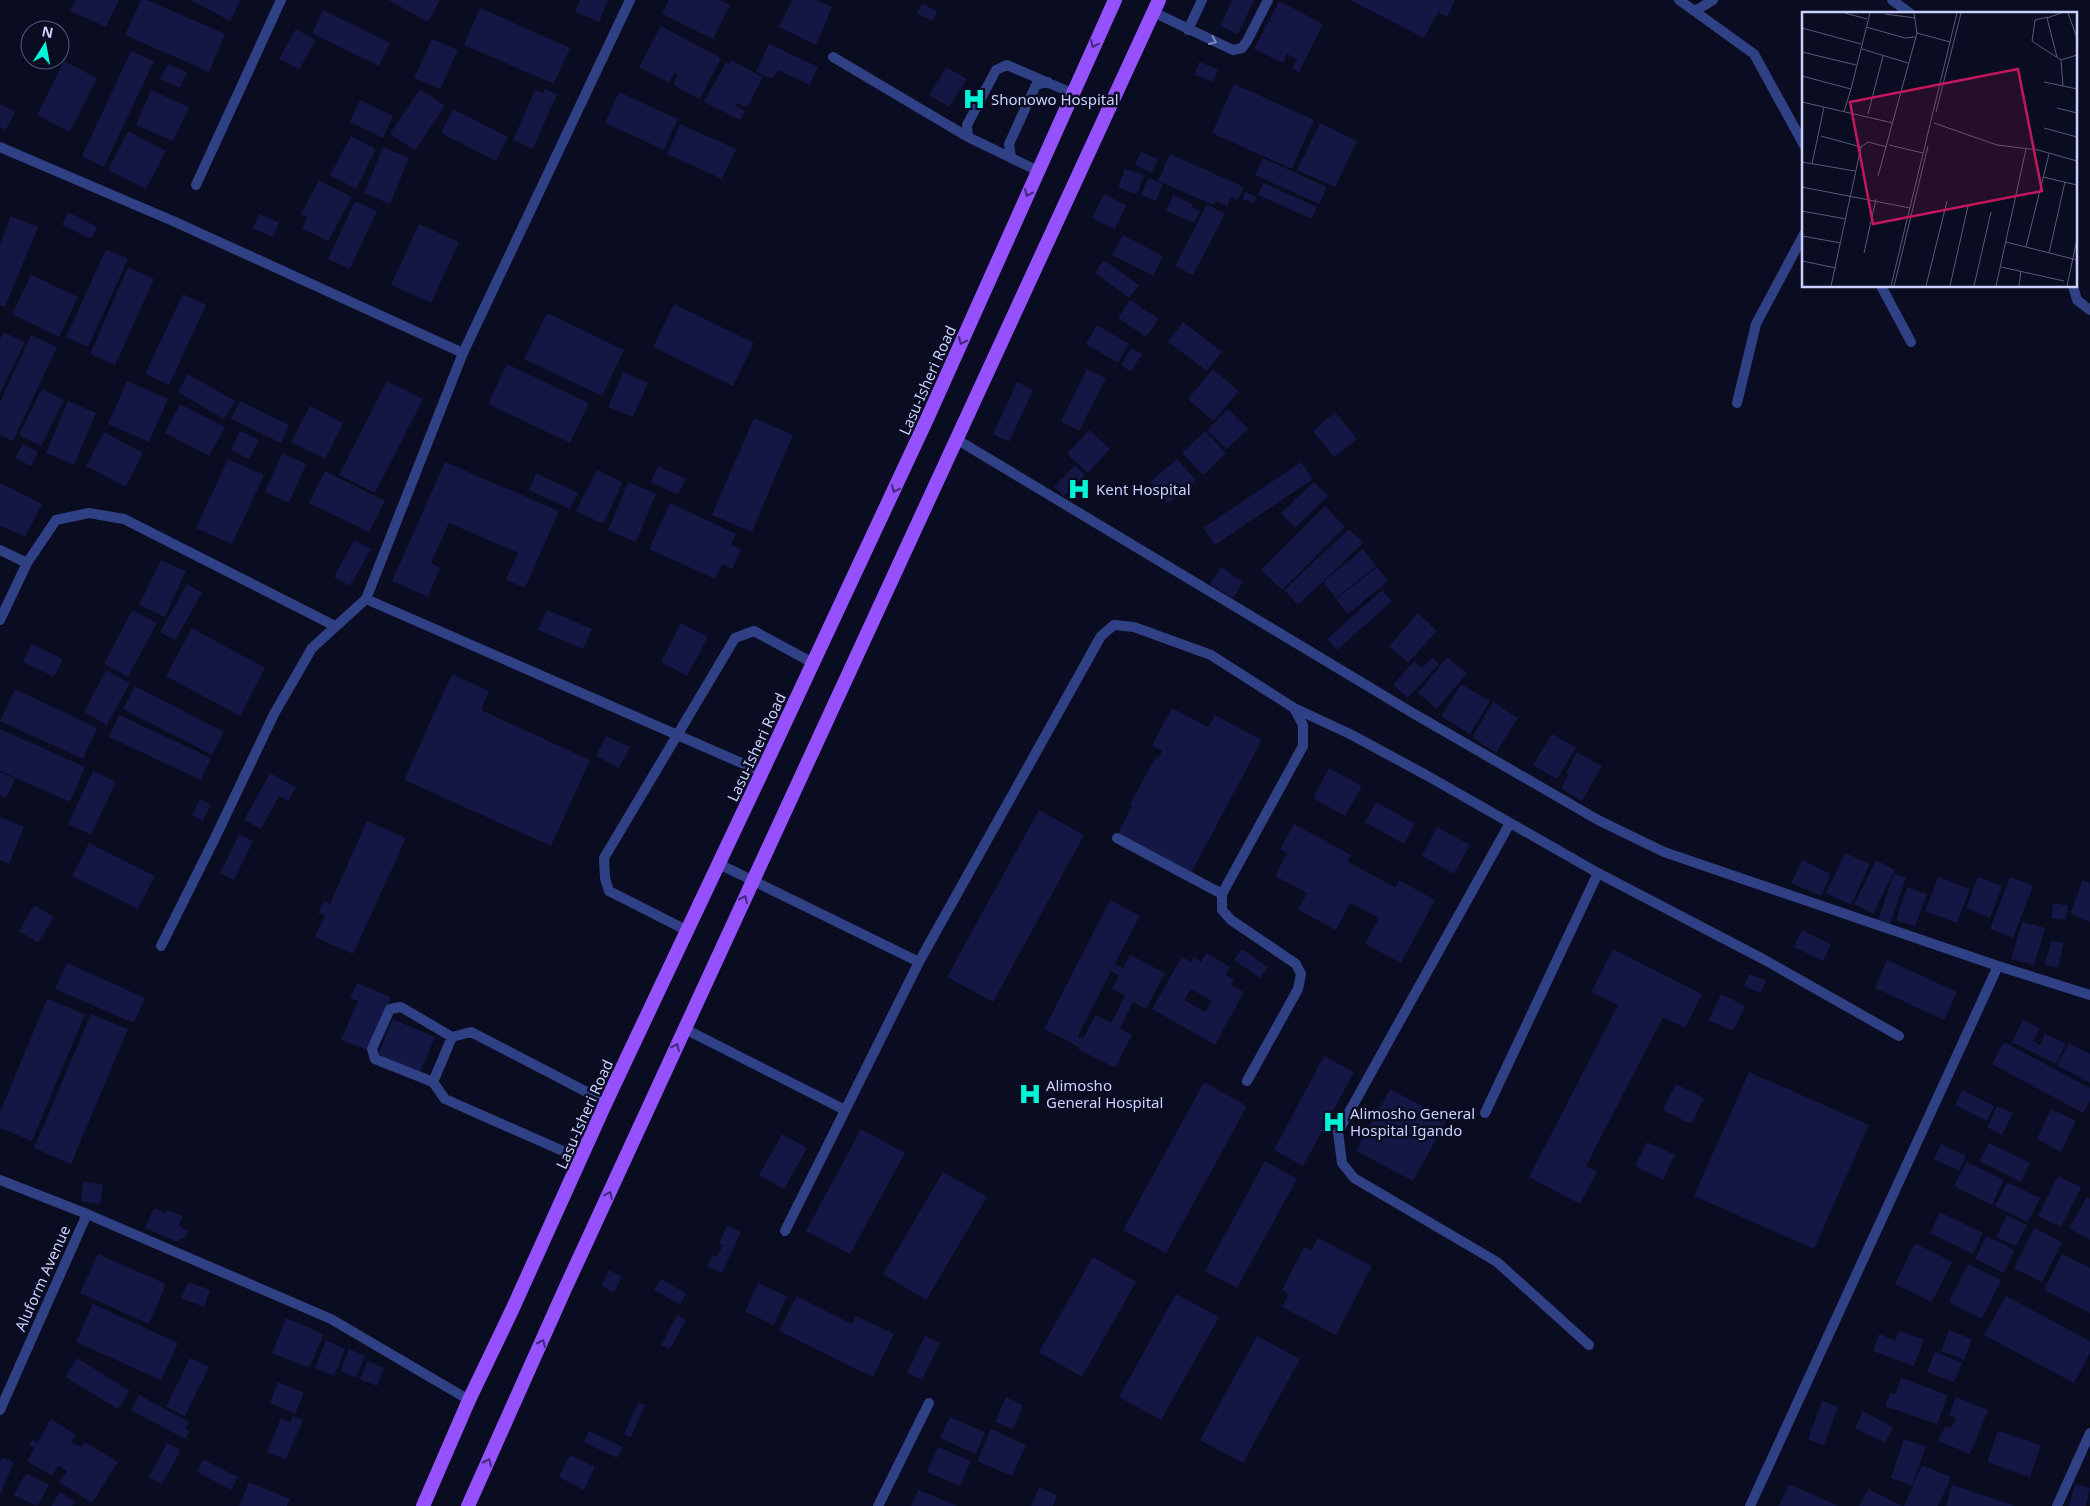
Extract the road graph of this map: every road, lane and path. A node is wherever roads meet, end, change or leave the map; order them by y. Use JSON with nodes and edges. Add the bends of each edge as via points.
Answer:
{"nodes":[{"id":1,"x":281,"y":0,"type":"edge"},
{"id":2,"x":630,"y":0,"type":"edge"},
{"id":3,"x":1115,"y":0,"type":"edge"},
{"id":4,"x":1202,"y":0,"type":"edge"},
{"id":5,"x":1268,"y":0,"type":"edge"},
{"id":6,"x":1679,"y":0,"type":"edge"},
{"id":7,"x":1712,"y":0,"type":"edge"},
{"id":8,"x":1892,"y":0,"type":"edge"},
{"id":9,"x":1156,"y":6,"type":"edge"},
{"id":10,"x":1695,"y":11,"type":"junction"},
{"id":11,"x":1908,"y":12,"type":"edge"},
{"id":12,"x":1188,"y":30,"type":"junction"},
{"id":13,"x":832,"y":57,"type":"dead end"},
{"id":14,"x":1048,"y":82,"type":"junction"},
{"id":15,"x":1072,"y":93,"type":"junction"},
{"id":16,"x":968,"y":137,"type":"junction"},
{"id":17,"x":1802,"y":141,"type":"edge"},
{"id":18,"x":0,"y":147,"type":"edge"},
{"id":19,"x":1011,"y":157,"type":"junction"},
{"id":20,"x":1038,"y":171,"type":"junction"},
{"id":21,"x":196,"y":185,"type":"dead end"},
{"id":22,"x":1802,"y":238,"type":"edge"},
{"id":23,"x":1882,"y":288,"type":"edge"},
{"id":24,"x":2074,"y":288,"type":"edge"},
{"id":25,"x":2090,"y":310,"type":"edge"},
{"id":26,"x":1911,"y":342,"type":"dead end"},
{"id":27,"x":463,"y":353,"type":"junction"},
{"id":28,"x":1737,"y":403,"type":"dead end"},
{"id":29,"x":956,"y":439,"type":"junction"},
{"id":30,"x":0,"y":550,"type":"edge"},
{"id":31,"x":27,"y":563,"type":"junction"},
{"id":32,"x":366,"y":599,"type":"junction"},
{"id":33,"x":0,"y":620,"type":"edge"},
{"id":34,"x":335,"y":626,"type":"junction"},
{"id":35,"x":813,"y":663,"type":"junction"},
{"id":36,"x":1294,"y":708,"type":"junction"},
{"id":37,"x":679,"y":734,"type":"junction"},
{"id":38,"x":762,"y":772,"type":"junction"},
{"id":39,"x":1510,"y":824,"type":"junction"},
{"id":40,"x":1117,"y":838,"type":"dead end"},
{"id":41,"x":719,"y":864,"type":"junction"},
{"id":42,"x":1598,"y":873,"type":"junction"},
{"id":43,"x":753,"y":880,"type":"junction"},
{"id":44,"x":1222,"y":894,"type":"junction"},
{"id":45,"x":688,"y":930,"type":"junction"},
{"id":46,"x":161,"y":946,"type":"dead end"},
{"id":47,"x":919,"y":962,"type":"junction"},
{"id":48,"x":1998,"y":966,"type":"junction"},
{"id":49,"x":2090,"y":995,"type":"edge"},
{"id":50,"x":685,"y":1029,"type":"junction"},
{"id":51,"x":1899,"y":1036,"type":"dead end"},
{"id":52,"x":452,"y":1037,"type":"junction"},
{"id":53,"x":1247,"y":1081,"type":"dead end"},
{"id":54,"x":433,"y":1082,"type":"junction"},
{"id":55,"x":606,"y":1102,"type":"junction"},
{"id":56,"x":845,"y":1110,"type":"junction"},
{"id":57,"x":1485,"y":1113,"type":"dead end"},
{"id":58,"x":581,"y":1159,"type":"junction"},
{"id":59,"x":0,"y":1180,"type":"edge"},
{"id":60,"x":87,"y":1214,"type":"junction"},
{"id":61,"x":785,"y":1231,"type":"dead end"},
{"id":62,"x":1589,"y":1345,"type":"dead end"},
{"id":63,"x":469,"y":1400,"type":"junction"},
{"id":64,"x":929,"y":1403,"type":"dead end"},
{"id":65,"x":0,"y":1410,"type":"edge"},
{"id":66,"x":2090,"y":1433,"type":"edge"},
{"id":67,"x":423,"y":1506,"type":"edge"},
{"id":68,"x":468,"y":1506,"type":"edge"},
{"id":69,"x":878,"y":1506,"type":"edge"},
{"id":70,"x":1750,"y":1506,"type":"edge"},
{"id":71,"x":2056,"y":1506,"type":"edge"}],
"edges":[{"from":1,"to":21,"type":"street"},
{"from":2,"to":27,"type":"street"},
{"from":3,"to":15,"type":"main road","name":"Lasu-Isheri Road","one_way":true},
{"from":4,"to":12,"type":"street"},
{"from":12,"to":5,"type":"street","one_way":true,"via":[[1233,50],[1242,48]]},
{"from":6,"to":10,"type":"street"},
{"from":7,"to":10,"type":"street"},
{"from":8,"to":11,"type":"street"},
{"from":9,"to":12,"type":"street"},
{"from":9,"to":29,"type":"main road"},
{"from":10,"to":17,"type":"street","via":[[1754,54]]},
{"from":13,"to":16,"type":"street"},
{"from":14,"to":15,"type":"street"},
{"from":14,"to":16,"type":"street","via":[[1007,65],[996,70],[967,125]]},
{"from":14,"to":19,"type":"street","via":[[1036,85],[1009,144]]},
{"from":15,"to":20,"type":"main road","name":"Lasu-Isheri Road"},
{"from":16,"to":19,"type":"street"},
{"from":18,"to":27,"type":"street","via":[[173,221]]},
{"from":19,"to":20,"type":"street"},
{"from":20,"to":35,"type":"main road","name":"Lasu-Isheri Road","one_way":true},
{"from":22,"to":28,"type":"street","via":[[1756,324]]},
{"from":23,"to":26,"type":"street"},
{"from":24,"to":25,"type":"street","via":[[2077,300]]},
{"from":27,"to":32,"type":"street"},
{"from":29,"to":43,"type":"main road"},
{"from":29,"to":48,"type":"street","via":[[1411,712],[1598,820],[1664,852]]},
{"from":30,"to":31,"type":"street"},
{"from":31,"to":33,"type":"street"},
{"from":31,"to":34,"type":"street","via":[[56,520],[89,514],[124,519]]},
{"from":32,"to":34,"type":"street"},
{"from":32,"to":37,"type":"street"},
{"from":34,"to":46,"type":"street","via":[[312,648],[274,714]]},
{"from":35,"to":37,"type":"street","via":[[754,631],[735,638]]},
{"from":35,"to":38,"type":"main road","name":"Lasu-Isheri Road"},
{"from":36,"to":39,"type":"street","via":[[1350,734]]},
{"from":36,"to":44,"type":"street","via":[[1303,725],[1303,746]]},
{"from":36,"to":47,"type":"street","via":[[1211,655],[1134,627],[1114,625],[1101,636]]},
{"from":37,"to":38,"type":"street"},
{"from":37,"to":45,"type":"street","via":[[604,858],[609,891]]},
{"from":38,"to":41,"type":"main road","name":"Lasu-Isheri Road"},
{"from":39,"to":42,"type":"street"},
{"from":39,"to":62,"type":"street","via":[[1338,1132],[1342,1163],[1354,1178],[1497,1262]]},
{"from":40,"to":44,"type":"street"},
{"from":41,"to":43,"type":"street"},
{"from":41,"to":45,"type":"main road","name":"Lasu-Isheri Road"},
{"from":42,"to":51,"type":"street","via":[[1763,959]]},
{"from":42,"to":57,"type":"street"},
{"from":43,"to":47,"type":"street"},
{"from":50,"to":43,"type":"main road","one_way":true},
{"from":44,"to":53,"type":"street","via":[[1222,910],[1231,920],[1296,964],[1301,974],[1298,989]]},
{"from":45,"to":55,"type":"main road","name":"Lasu-Isheri Road"},
{"from":47,"to":56,"type":"street"},
{"from":48,"to":49,"type":"street"},
{"from":48,"to":70,"type":"street"},
{"from":50,"to":56,"type":"street"},
{"from":68,"to":50,"type":"main road","one_way":true},
{"from":52,"to":54,"type":"street"},
{"from":52,"to":54,"type":"street","via":[[401,1007],[390,1009],[372,1049],[375,1059]]},
{"from":52,"to":55,"type":"street","via":[[471,1032]]},
{"from":54,"to":58,"type":"street","via":[[445,1099]]},
{"from":55,"to":58,"type":"main road","name":"Lasu-Isheri Road"},
{"from":56,"to":61,"type":"street"},
{"from":58,"to":63,"type":"main road","name":"Lasu-Isheri Road"},
{"from":59,"to":60,"type":"street"},
{"from":60,"to":63,"type":"street","via":[[330,1319]]},
{"from":60,"to":65,"type":"street","name":"Aluform Avenue"},
{"from":63,"to":67,"type":"main road","name":"Lasu-Isheri Road"},
{"from":64,"to":69,"type":"street"},
{"from":66,"to":71,"type":"street"}]}
